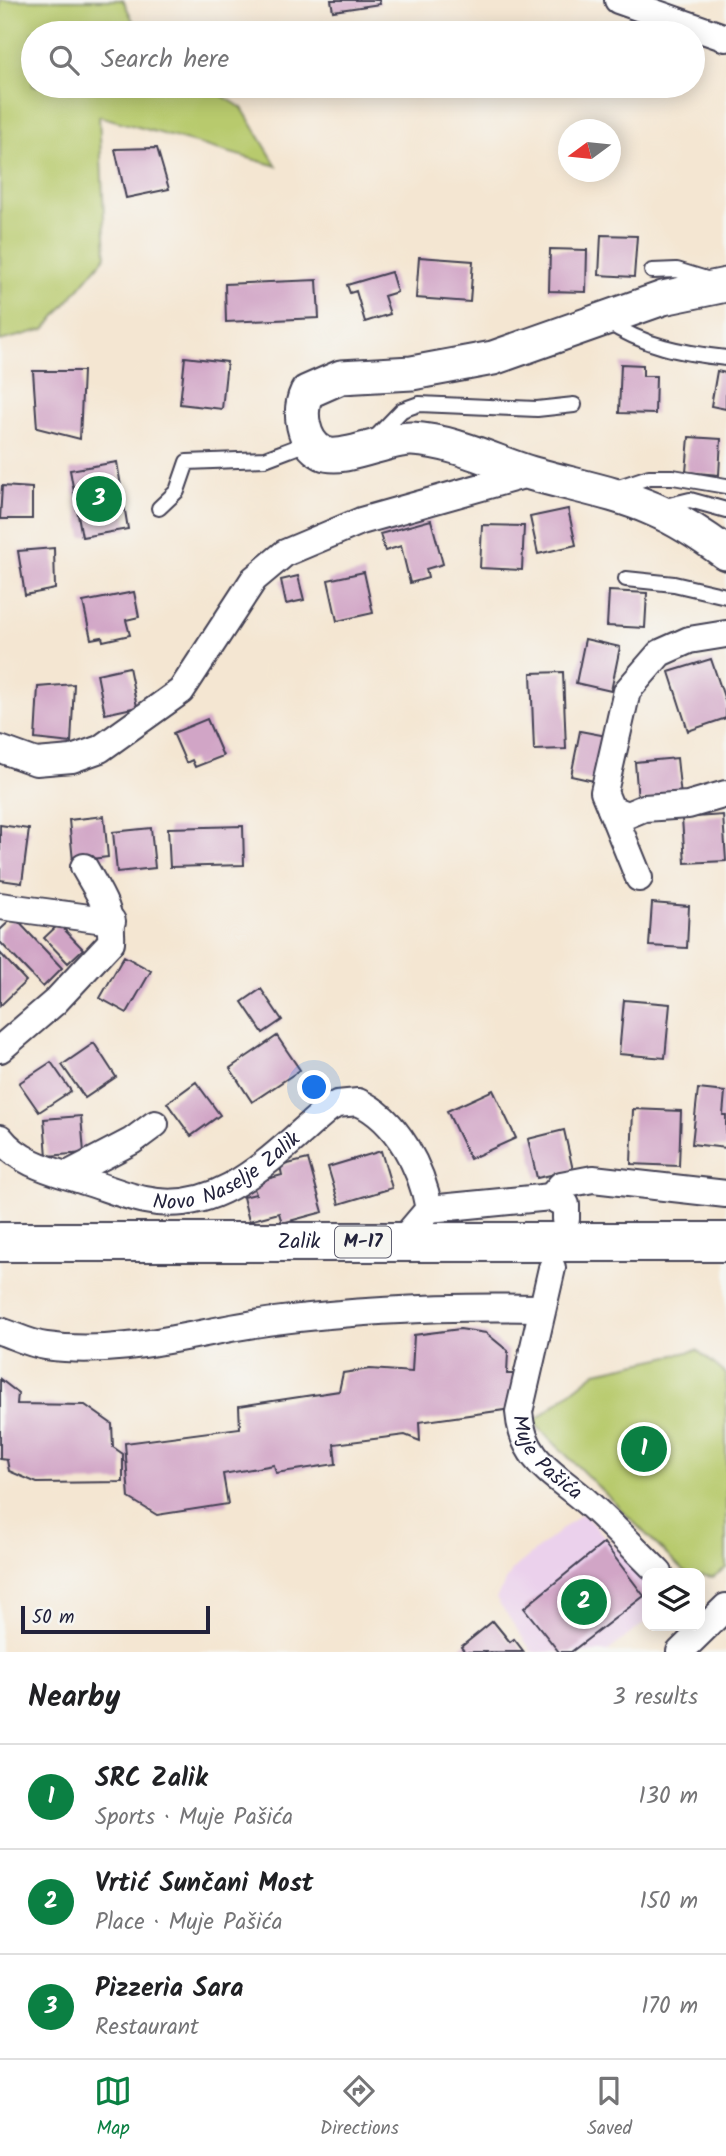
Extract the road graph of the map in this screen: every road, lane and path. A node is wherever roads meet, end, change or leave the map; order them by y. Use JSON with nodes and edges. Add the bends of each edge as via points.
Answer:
{"nodes":[{"id":1,"x":618,"y":0,"type":"edge"},
{"id":2,"x":678,"y":21,"type":"edge"},
{"id":3,"x":705,"y":31,"type":"edge"},
{"id":4,"x":726,"y":38,"type":"edge"},
{"id":5,"x":652,"y":271,"type":"dead end"},
{"id":6,"x":723,"y":285,"type":"edge"},
{"id":7,"x":602,"y":318,"type":"junction"},
{"id":8,"x":726,"y":358,"type":"edge"},
{"id":9,"x":574,"y":404,"type":"dead end"},
{"id":10,"x":312,"y":442,"type":"junction"},
{"id":11,"x":367,"y":447,"type":"junction"},
{"id":12,"x":531,"y":473,"type":"junction"},
{"id":13,"x":726,"y":486,"type":"edge"},
{"id":14,"x":605,"y":492,"type":"junction"},
{"id":15,"x":159,"y":508,"type":"dead end"},
{"id":16,"x":653,"y":509,"type":"junction"},
{"id":17,"x":726,"y":510,"type":"edge"},
{"id":18,"x":726,"y":553,"type":"edge"},
{"id":19,"x":626,"y":579,"type":"dead end"},
{"id":20,"x":726,"y":596,"type":"edge"},
{"id":21,"x":726,"y":634,"type":"edge"},
{"id":22,"x":0,"y":749,"type":"edge"},
{"id":23,"x":726,"y":794,"type":"edge"},
{"id":24,"x":611,"y":809,"type":"junction"},
{"id":25,"x":84,"y":867,"type":"dead end"},
{"id":26,"x":639,"y":877,"type":"dead end"},
{"id":27,"x":0,"y":906,"type":"edge"},
{"id":28,"x":112,"y":922,"type":"junction"},
{"id":29,"x":0,"y":1049,"type":"edge"},
{"id":30,"x":155,"y":1124,"type":"dead end"},
{"id":31,"x":1,"y":1140,"type":"edge"},
{"id":32,"x":67,"y":1175,"type":"junction"},
{"id":33,"x":726,"y":1194,"type":"edge"},
{"id":34,"x":551,"y":1197,"type":"junction"},
{"id":35,"x":429,"y":1209,"type":"junction"},
{"id":36,"x":566,"y":1219,"type":"dead end"},
{"id":37,"x":0,"y":1242,"type":"edge"},
{"id":38,"x":401,"y":1242,"type":"junction"},
{"id":39,"x":726,"y":1242,"type":"edge"},
{"id":40,"x":552,"y":1268,"type":"dead end"},
{"id":41,"x":540,"y":1308,"type":"junction"},
{"id":42,"x":0,"y":1331,"type":"edge"},
{"id":43,"x":654,"y":1568,"type":"edge"},
{"id":44,"x":712,"y":1615,"type":"edge"},
{"id":45,"x":680,"y":1652,"type":"edge"}],
"edges":[{"from":1,"to":2,"type":"street"},
{"from":3,"to":4,"type":"street"},
{"from":5,"to":6,"type":"lane","via":[[677,270]]},
{"from":6,"to":7,"type":"street"},
{"from":7,"to":8,"type":"lane","via":[[630,337],[679,352]]},
{"from":7,"to":10,"type":"street","via":[[493,358],[438,369],[341,377],[326,383],[307,392],[301,405]]},
{"from":9,"to":11,"type":"lane","via":[[537,409],[419,404],[402,410]]},
{"from":10,"to":11,"type":"street","via":[[323,453],[340,455]]},
{"from":10,"to":15,"type":"lane","via":[[265,459],[187,462],[177,491]]},
{"from":11,"to":12,"type":"street","via":[[411,439],[463,450]]},
{"from":12,"to":14,"type":"street"},
{"from":12,"to":22,"type":"street","via":[[361,521],[285,553],[254,579],[181,691],[100,749],[72,759],[36,762]]},
{"from":13,"to":14,"type":"lane","via":[[649,477]]},
{"from":14,"to":16,"type":"street"},
{"from":16,"to":17,"type":"lane","via":[[690,500]]},
{"from":16,"to":18,"type":"street","via":[[695,530]]},
{"from":19,"to":20,"type":"lane","via":[[674,583]]},
{"from":21,"to":24,"type":"street","via":[[689,640],[660,653],[627,691],[604,793]]},
{"from":23,"to":24,"type":"street","via":[[627,815]]},
{"from":24,"to":26,"type":"street"},
{"from":25,"to":28,"type":"street"},
{"from":27,"to":28,"type":"street"},
{"from":28,"to":29,"type":"street","via":[[111,942],[55,1002]]},
{"from":30,"to":32,"type":"street"},
{"from":31,"to":32,"type":"street","name":"Novo Naselje Zalik","via":[[18,1157]]},
{"from":32,"to":35,"type":"street","name":"Novo Naselje Zalik","via":[[146,1200],[194,1202],[246,1178],[328,1109],[358,1102],[381,1118],[401,1141],[425,1186]]},
{"from":33,"to":34,"type":"street","via":[[593,1179],[561,1185]]},
{"from":34,"to":35,"type":"street"},
{"from":34,"to":36,"type":"street","via":[[566,1205]]},
{"from":35,"to":38,"type":"street"},
{"from":37,"to":38,"type":"main road","name":"Zalik","number":"M-17"},
{"from":38,"to":39,"type":"main road","name":"Zalik","number":"M-17"},
{"from":40,"to":41,"type":"street","name":"Muje Pašića"},
{"from":41,"to":42,"type":"street","via":[[482,1307],[273,1321],[121,1347],[44,1346]]},
{"from":41,"to":43,"type":"street","name":"Muje Pašića","via":[[519,1412],[520,1433],[547,1472],[587,1502]]},
{"from":44,"to":45,"type":"street"}]}
